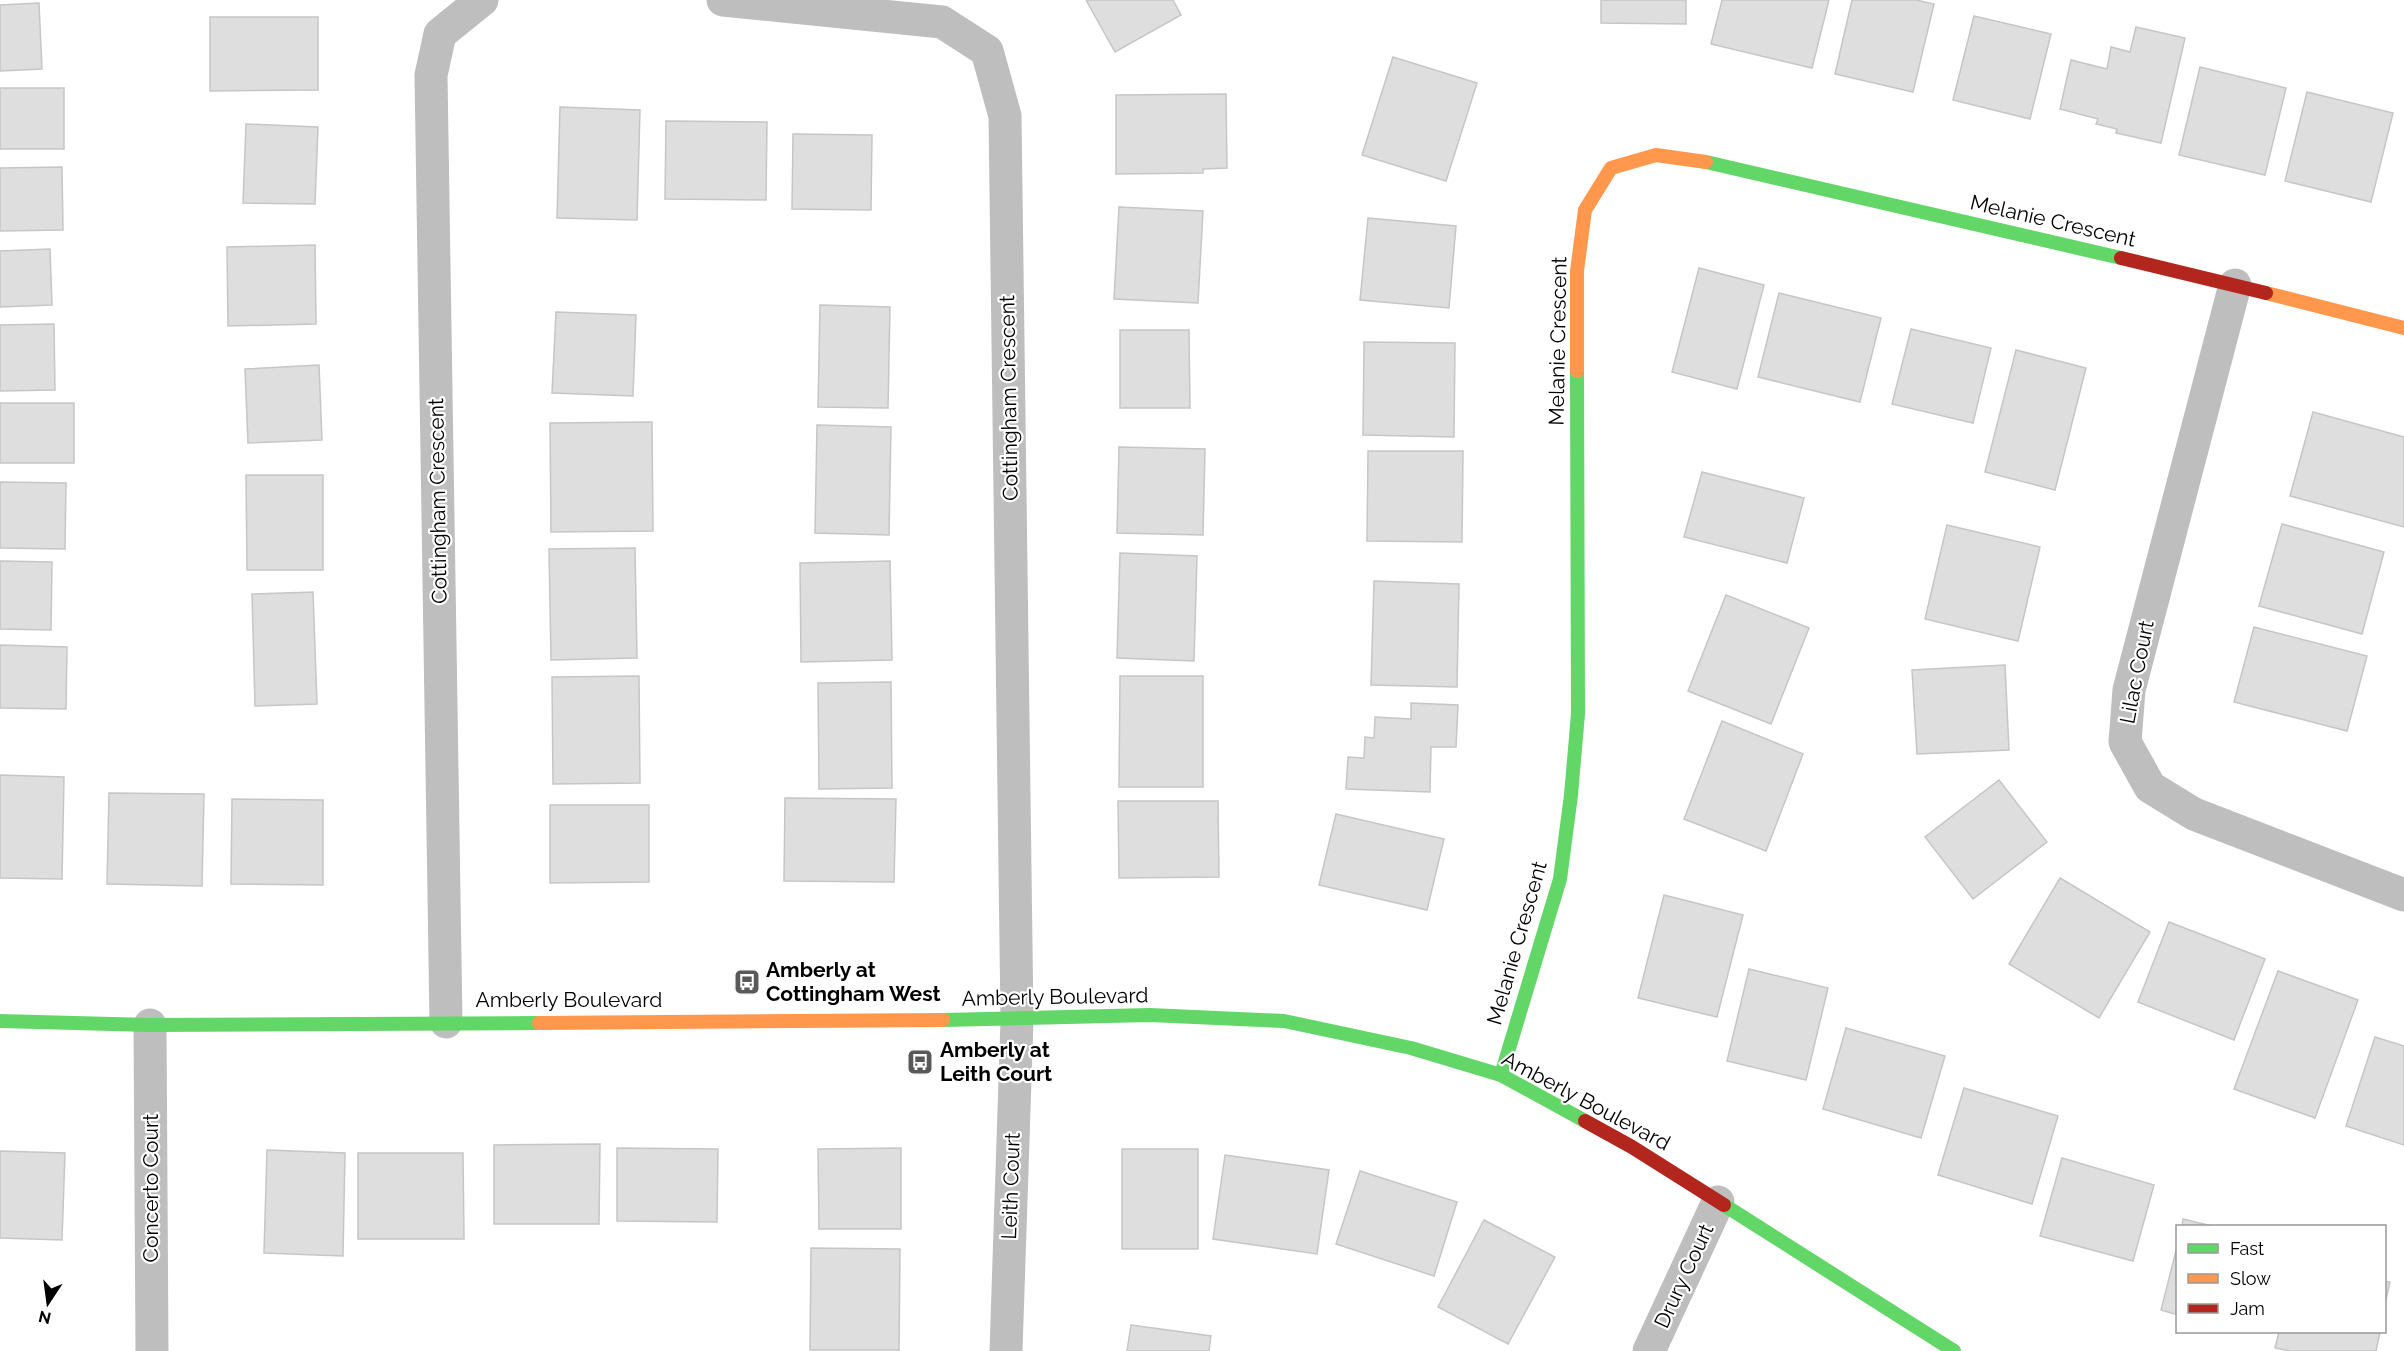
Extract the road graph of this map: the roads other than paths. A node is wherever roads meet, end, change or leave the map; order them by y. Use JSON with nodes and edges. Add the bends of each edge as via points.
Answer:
{"nodes":[{"id":1,"x":482,"y":0,"type":"edge"},
{"id":2,"x":723,"y":0,"type":"edge"},
{"id":3,"x":2235,"y":285,"type":"junction"},
{"id":4,"x":2404,"y":328,"type":"edge"},
{"id":5,"x":2404,"y":895,"type":"edge"},
{"id":6,"x":1017,"y":1020,"type":"junction"},
{"id":7,"x":0,"y":1021,"type":"edge"},
{"id":8,"x":446,"y":1022,"type":"junction"},
{"id":9,"x":150,"y":1025,"type":"junction"},
{"id":10,"x":1501,"y":1075,"type":"junction"},
{"id":11,"x":1718,"y":1202,"type":"junction"},
{"id":12,"x":152,"y":1351,"type":"edge"},
{"id":13,"x":1006,"y":1351,"type":"edge"},
{"id":14,"x":1649,"y":1351,"type":"edge"},
{"id":15,"x":1954,"y":1351,"type":"edge"}],
"edges":[{"from":1,"to":8,"type":"street","name":"Cottingham Crescent","via":[[440,34],[431,75]]},
{"from":2,"to":6,"type":"street","name":"Cottingham Crescent","via":[[942,22],[987,51],[1005,116]]},
{"from":3,"to":4,"type":"street","name":"Melanie Crescent"},
{"from":3,"to":5,"type":"street","name":"Lilac Court","via":[[2129,690],[2125,741],[2150,787],[2194,814]]},
{"from":3,"to":10,"type":"street","name":"Melanie Crescent","via":[[1710,163],[1656,155],[1611,168],[1585,210],[1577,271],[1578,714],[1571,795],[1560,879]]},
{"from":6,"to":8,"type":"street","name":"Amberly Boulevard"},
{"from":6,"to":10,"type":"street","name":"Amberly Boulevard","via":[[1150,1015],[1284,1022],[1412,1048]]},
{"from":6,"to":13,"type":"street","name":"Leith Court"},
{"from":7,"to":9,"type":"street","name":"Amberly Boulevard"},
{"from":8,"to":9,"type":"street","name":"Amberly Boulevard"},
{"from":9,"to":12,"type":"street","name":"Concerto Court"},
{"from":10,"to":11,"type":"street","name":"Amberly Boulevard","via":[[1632,1147]]},
{"from":11,"to":14,"type":"street","name":"Drury Court"},
{"from":11,"to":15,"type":"street","name":"Amberly Boulevard"}]}
